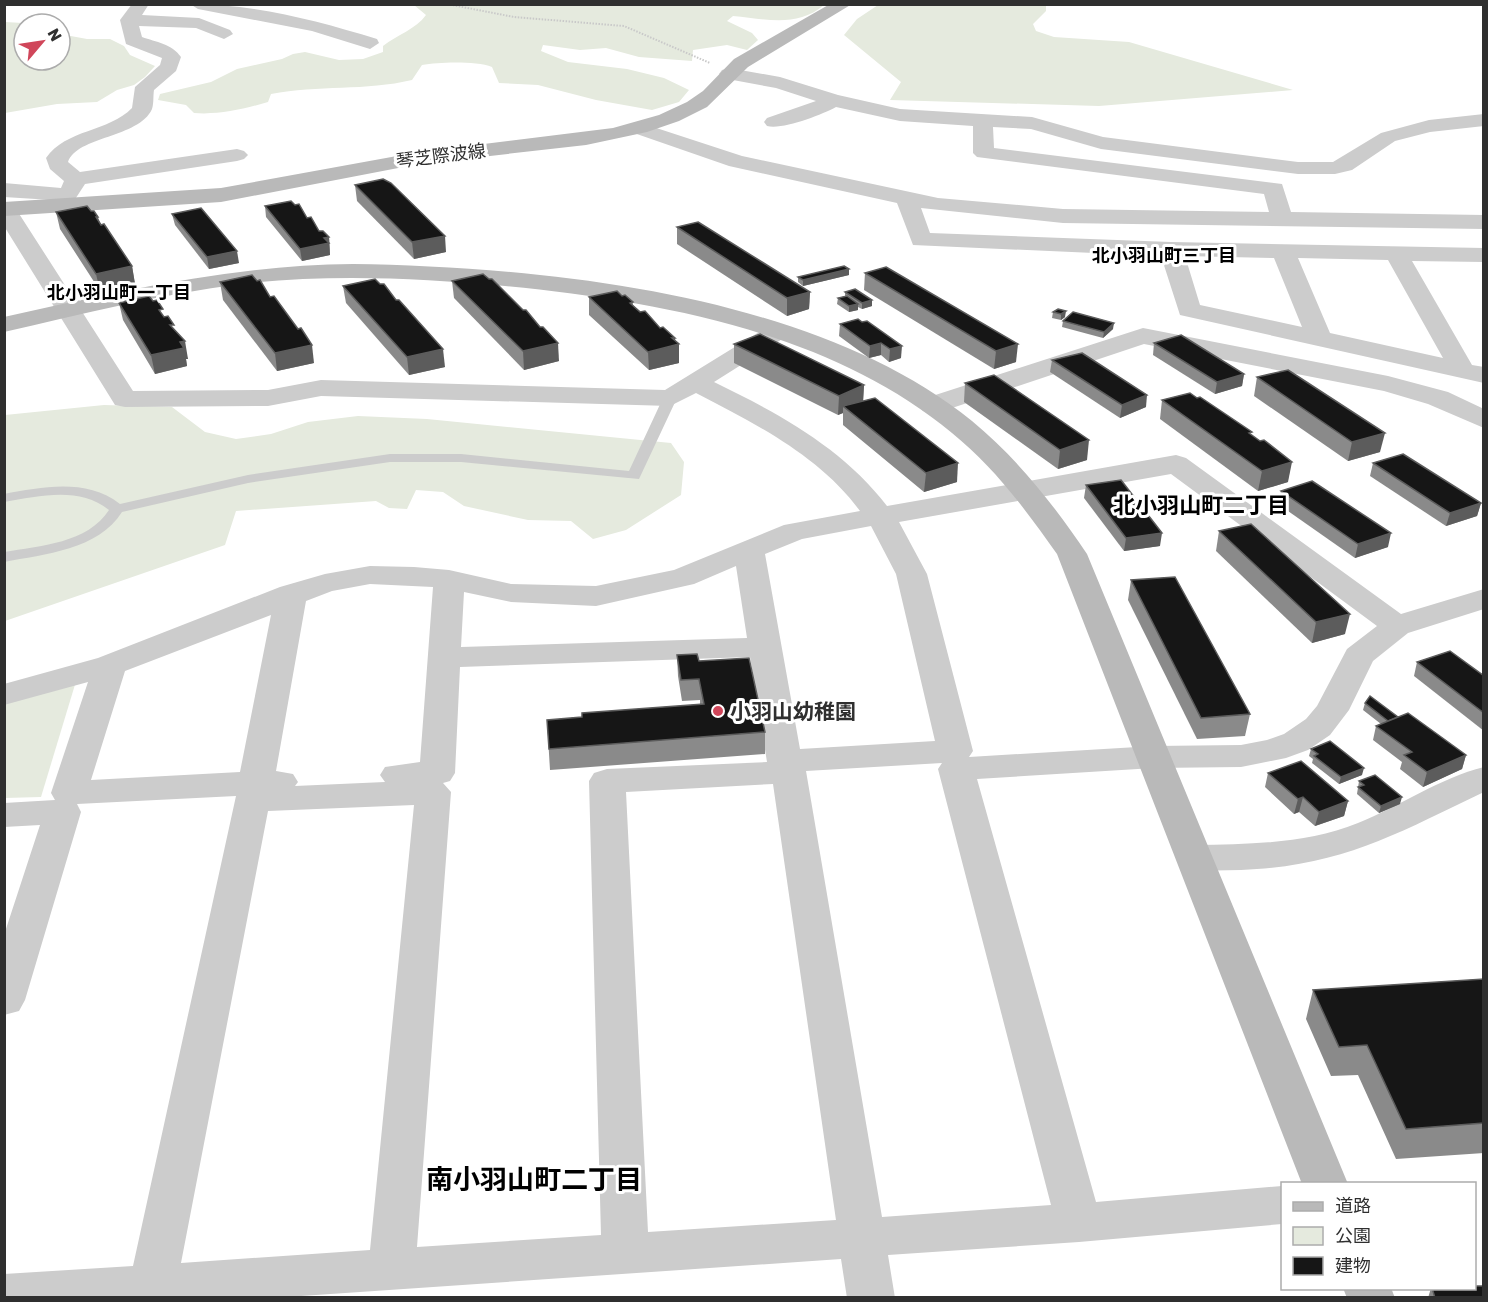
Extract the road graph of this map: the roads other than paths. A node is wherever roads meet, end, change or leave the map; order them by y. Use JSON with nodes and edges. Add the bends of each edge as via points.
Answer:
{"nodes":[{"id":1,"x":198,"y":4,"type":"edge"},
{"id":2,"x":844,"y":4,"type":"edge"},
{"id":3,"x":135,"y":12,"type":"edge"},
{"id":4,"x":224,"y":34,"type":"dead end"},
{"id":5,"x":370,"y":43,"type":"dead end"},
{"id":6,"x":729,"y":74,"type":"junction"},
{"id":7,"x":833,"y":100,"type":"junction"},
{"id":8,"x":983,"y":120,"type":"junction"},
{"id":9,"x":1484,"y":120,"type":"edge"},
{"id":10,"x":774,"y":122,"type":"dead end"},
{"id":11,"x":638,"y":128,"type":"junction"},
{"id":12,"x":237,"y":155,"type":"dead end"},
{"id":13,"x":4,"y":190,"type":"edge"},
{"id":14,"x":68,"y":192,"type":"junction"},
{"id":15,"x":907,"y":200,"type":"junction"},
{"id":16,"x":5,"y":209,"type":"edge"},
{"id":17,"x":1282,"y":221,"type":"junction"},
{"id":18,"x":1484,"y":222,"type":"edge"},
{"id":19,"x":1171,"y":249,"type":"junction"},
{"id":20,"x":1283,"y":252,"type":"junction"},
{"id":21,"x":1396,"y":254,"type":"junction"},
{"id":22,"x":1484,"y":255,"type":"edge"},
{"id":23,"x":69,"y":310,"type":"junction"},
{"id":24,"x":4,"y":325,"type":"edge"},
{"id":25,"x":778,"y":331,"type":"junction"},
{"id":26,"x":1320,"y":339,"type":"junction"},
{"id":27,"x":1473,"y":373,"type":"edge"},
{"id":28,"x":694,"y":382,"type":"junction"},
{"id":29,"x":670,"y":398,"type":"junction"},
{"id":30,"x":933,"y":405,"type":"junction"},
{"id":31,"x":1484,"y":420,"type":"edge"},
{"id":32,"x":1030,"y":490,"type":"junction"},
{"id":33,"x":4,"y":498,"type":"edge"},
{"id":34,"x":117,"y":509,"type":"junction"},
{"id":35,"x":878,"y":515,"type":"junction"},
{"id":36,"x":749,"y":549,"type":"junction"},
{"id":37,"x":4,"y":557,"type":"edge"},
{"id":38,"x":449,"y":579,"type":"junction"},
{"id":39,"x":291,"y":594,"type":"junction"},
{"id":40,"x":1484,"y":598,"type":"edge"},
{"id":41,"x":1397,"y":626,"type":"junction"},
{"id":42,"x":764,"y":647,"type":"junction"},
{"id":43,"x":445,"y":658,"type":"junction"},
{"id":44,"x":110,"y":665,"type":"junction"},
{"id":45,"x":4,"y":695,"type":"edge"},
{"id":46,"x":1154,"y":757,"type":"junction"},
{"id":47,"x":1484,"y":778,"type":"edge"},
{"id":48,"x":256,"y":783,"type":"junction"},
{"id":49,"x":4,"y":815,"type":"edge"},
{"id":50,"x":1195,"y":858,"type":"junction"},
{"id":51,"x":4,"y":1000,"type":"edge"},
{"id":52,"x":1324,"y":1182,"type":"edge"},
{"id":53,"x":1281,"y":1205,"type":"edge"},
{"id":54,"x":1079,"y":1223,"type":"junction"},
{"id":55,"x":863,"y":1237,"type":"junction"},
{"id":56,"x":625,"y":1253,"type":"junction"},
{"id":57,"x":392,"y":1269,"type":"junction"},
{"id":58,"x":151,"y":1291,"type":"edge"},
{"id":59,"x":4,"y":1295,"type":"edge"},
{"id":60,"x":871,"y":1298,"type":"edge"}],
"edges":[{"from":1,"to":5,"type":"street","via":[[315,26]]},
{"from":2,"to":6,"type":"street","name":"琴芝際波線","via":[[756,53]]},
{"from":3,"to":4,"type":"street","via":[[199,23]]},
{"from":3,"to":14,"type":"street","via":[[133,40],[167,52],[172,57],[169,67],[145,87],[141,111],[133,119],[80,140],[57,158]]},
{"from":6,"to":7,"type":"street","via":[[780,83]]},
{"from":6,"to":11,"type":"street","name":"琴芝際波線","via":[[698,103]]},
{"from":7,"to":8,"type":"street","via":[[900,115]]},
{"from":7,"to":10,"type":"street"},
{"from":8,"to":9,"type":"street","via":[[1032,123],[1101,143],[1317,169],[1344,165],[1375,144],[1403,133]]},
{"from":8,"to":17,"type":"street","via":[[984,153],[1274,189]]},
{"from":11,"to":14,"type":"street","name":"琴芝際波線","via":[[577,141],[403,160],[219,196],[159,201]]},
{"from":11,"to":15,"type":"street","via":[[737,161]]},
{"from":12,"to":14,"type":"street"},
{"from":13,"to":14,"type":"street"},
{"from":14,"to":16,"type":"street","name":"琴芝際波線"},
{"from":15,"to":17,"type":"street","via":[[1063,216]]},
{"from":15,"to":19,"type":"street","via":[[921,240]]},
{"from":16,"to":23,"type":"street"},
{"from":17,"to":18,"type":"street"},
{"from":19,"to":20,"type":"street"},
{"from":19,"to":26,"type":"street","via":[[1189,310]]},
{"from":20,"to":21,"type":"street"},
{"from":20,"to":26,"type":"street"},
{"from":21,"to":22,"type":"street"},
{"from":21,"to":27,"type":"street"},
{"from":23,"to":24,"type":"street"},
{"from":23,"to":25,"type":"street","via":[[234,278],[376,271],[578,285],[719,312]]},
{"from":23,"to":29,"type":"street","via":[[125,399],[268,398],[321,388]]},
{"from":25,"to":28,"type":"street"},
{"from":25,"to":30,"type":"street","via":[[858,364]]},
{"from":26,"to":27,"type":"street"},
{"from":28,"to":29,"type":"street"},
{"from":28,"to":35,"type":"street","via":[[789,431],[827,458]]},
{"from":29,"to":34,"type":"lane","via":[[634,476],[460,458],[390,458],[248,479]]},
{"from":30,"to":31,"type":"street","via":[[1143,336],[1388,384],[1438,398]]},
{"from":30,"to":32,"type":"street","via":[[983,443]]},
{"from":32,"to":35,"type":"street"},
{"from":32,"to":41,"type":"street","via":[[1176,464]]},
{"from":32,"to":46,"type":"street","via":[[1072,554]]},
{"from":33,"to":34,"type":"lane","via":[[51,490],[72,491],[108,500]]},
{"from":34,"to":37,"type":"lane","via":[[96,530],[70,543]]},
{"from":35,"to":36,"type":"street","via":[[795,531]]},
{"from":35,"to":42,"type":"street","via":[[907,562],[955,751],[784,761]]},
{"from":36,"to":38,"type":"street","via":[[683,577],[596,596],[511,593]]},
{"from":36,"to":42,"type":"street"},
{"from":38,"to":39,"type":"street","via":[[370,575]]},
{"from":38,"to":43,"type":"street"},
{"from":39,"to":44,"type":"street"},
{"from":39,"to":48,"type":"street"},
{"from":40,"to":41,"type":"street"},
{"from":41,"to":46,"type":"street","via":[[1359,656],[1332,710],[1318,727],[1296,742],[1241,756]]},
{"from":42,"to":43,"type":"street"},
{"from":43,"to":48,"type":"street","via":[[437,773]]},
{"from":44,"to":45,"type":"street"},
{"from":44,"to":48,"type":"street","via":[[69,793]]},
{"from":46,"to":50,"type":"street"},
{"from":46,"to":54,"type":"street","via":[[956,769]]},
{"from":47,"to":50,"type":"street","via":[[1375,830],[1333,845],[1283,855]]},
{"from":49,"to":51,"type":"street","via":[[63,812]]},
{"from":50,"to":52,"type":"street"},
{"from":53,"to":54,"type":"street"},
{"from":54,"to":55,"type":"street"},
{"from":55,"to":56,"type":"street"},
{"from":55,"to":56,"type":"street","via":[[789,772],[607,781]]},
{"from":55,"to":60,"type":"street"},
{"from":56,"to":57,"type":"street"},
{"from":57,"to":58,"type":"street"},
{"from":57,"to":58,"type":"street","via":[[433,792],[252,800]]},
{"from":58,"to":59,"type":"street"}]}
